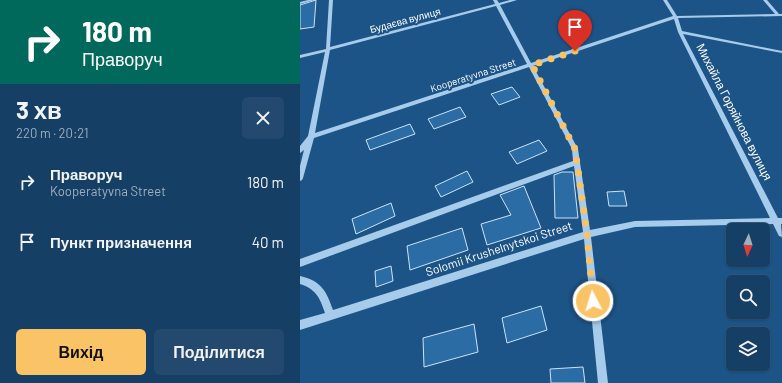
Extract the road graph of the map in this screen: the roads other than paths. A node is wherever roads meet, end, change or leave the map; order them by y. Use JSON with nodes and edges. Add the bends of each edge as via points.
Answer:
{"nodes":[{"id":1,"x":314,"y":0,"type":"edge"},
{"id":2,"x":331,"y":0,"type":"edge"},
{"id":3,"x":515,"y":0,"type":"edge"},
{"id":4,"x":665,"y":0,"type":"edge"},
{"id":5,"x":765,"y":0,"type":"edge"},
{"id":6,"x":497,"y":2,"type":"edge"},
{"id":7,"x":300,"y":3,"type":"edge"},
{"id":8,"x":780,"y":15,"type":"edge"},
{"id":9,"x":676,"y":17,"type":"junction"},
{"id":10,"x":680,"y":32,"type":"junction"},
{"id":11,"x":328,"y":49,"type":"junction"},
{"id":12,"x":782,"y":52,"type":"edge"},
{"id":13,"x":300,"y":57,"type":"edge"},
{"id":14,"x":532,"y":65,"type":"junction"},
{"id":15,"x":311,"y":137,"type":"junction"},
{"id":16,"x":300,"y":151,"type":"edge"},
{"id":17,"x":577,"y":162,"type":"junction"},
{"id":18,"x":300,"y":178,"type":"edge"},
{"id":19,"x":779,"y":221,"type":"edge"},
{"id":20,"x":587,"y":234,"type":"junction"},
{"id":21,"x":782,"y":234,"type":"edge"},
{"id":22,"x":300,"y":263,"type":"edge"},
{"id":23,"x":300,"y":280,"type":"edge"},
{"id":24,"x":330,"y":315,"type":"junction"},
{"id":25,"x":300,"y":325,"type":"edge"},
{"id":26,"x":603,"y":383,"type":"edge"}],
"edges":[{"from":1,"to":7,"type":"street"},
{"from":2,"to":11,"type":"street"},
{"from":3,"to":6,"type":"street","name":"Будаєва вулиця"},
{"from":4,"to":9,"type":"street","name":"Михайла Горяйнова вулиця"},
{"from":5,"to":8,"type":"street"},
{"from":6,"to":11,"type":"street","name":"Будаєва вулиця"},
{"from":6,"to":14,"type":"street"},
{"from":8,"to":9,"type":"street","name":"Kooperatyvna Street"},
{"from":9,"to":10,"type":"street","name":"Михайла Горяйнова вулиця"},
{"from":9,"to":14,"type":"street","name":"Kooperatyvna Street"},
{"from":10,"to":12,"type":"street"},
{"from":10,"to":19,"type":"street","name":"Михайла Горяйнова вулиця"},
{"from":11,"to":13,"type":"street","name":"Будаєва вулиця"},
{"from":11,"to":15,"type":"street"},
{"from":14,"to":15,"type":"street","name":"Kooperatyvna Street"},
{"from":14,"to":17,"type":"street","via":[[575,149]]},
{"from":15,"to":16,"type":"street"},
{"from":15,"to":18,"type":"street"},
{"from":17,"to":20,"type":"street"},
{"from":17,"to":22,"type":"street"},
{"from":19,"to":20,"type":"street","name":"Solomii Krushelnytskoi Street","via":[[635,224]]},
{"from":19,"to":21,"type":"street","name":"Михайла Горяйнова вулиця"},
{"from":20,"to":24,"type":"street","name":"Solomii Krushelnytskoi Street"},
{"from":20,"to":26,"type":"street"},
{"from":23,"to":24,"type":"street","via":[[312,283],[320,290]]},
{"from":24,"to":25,"type":"street","name":"Solomii Krushelnytskoi Street"}]}
